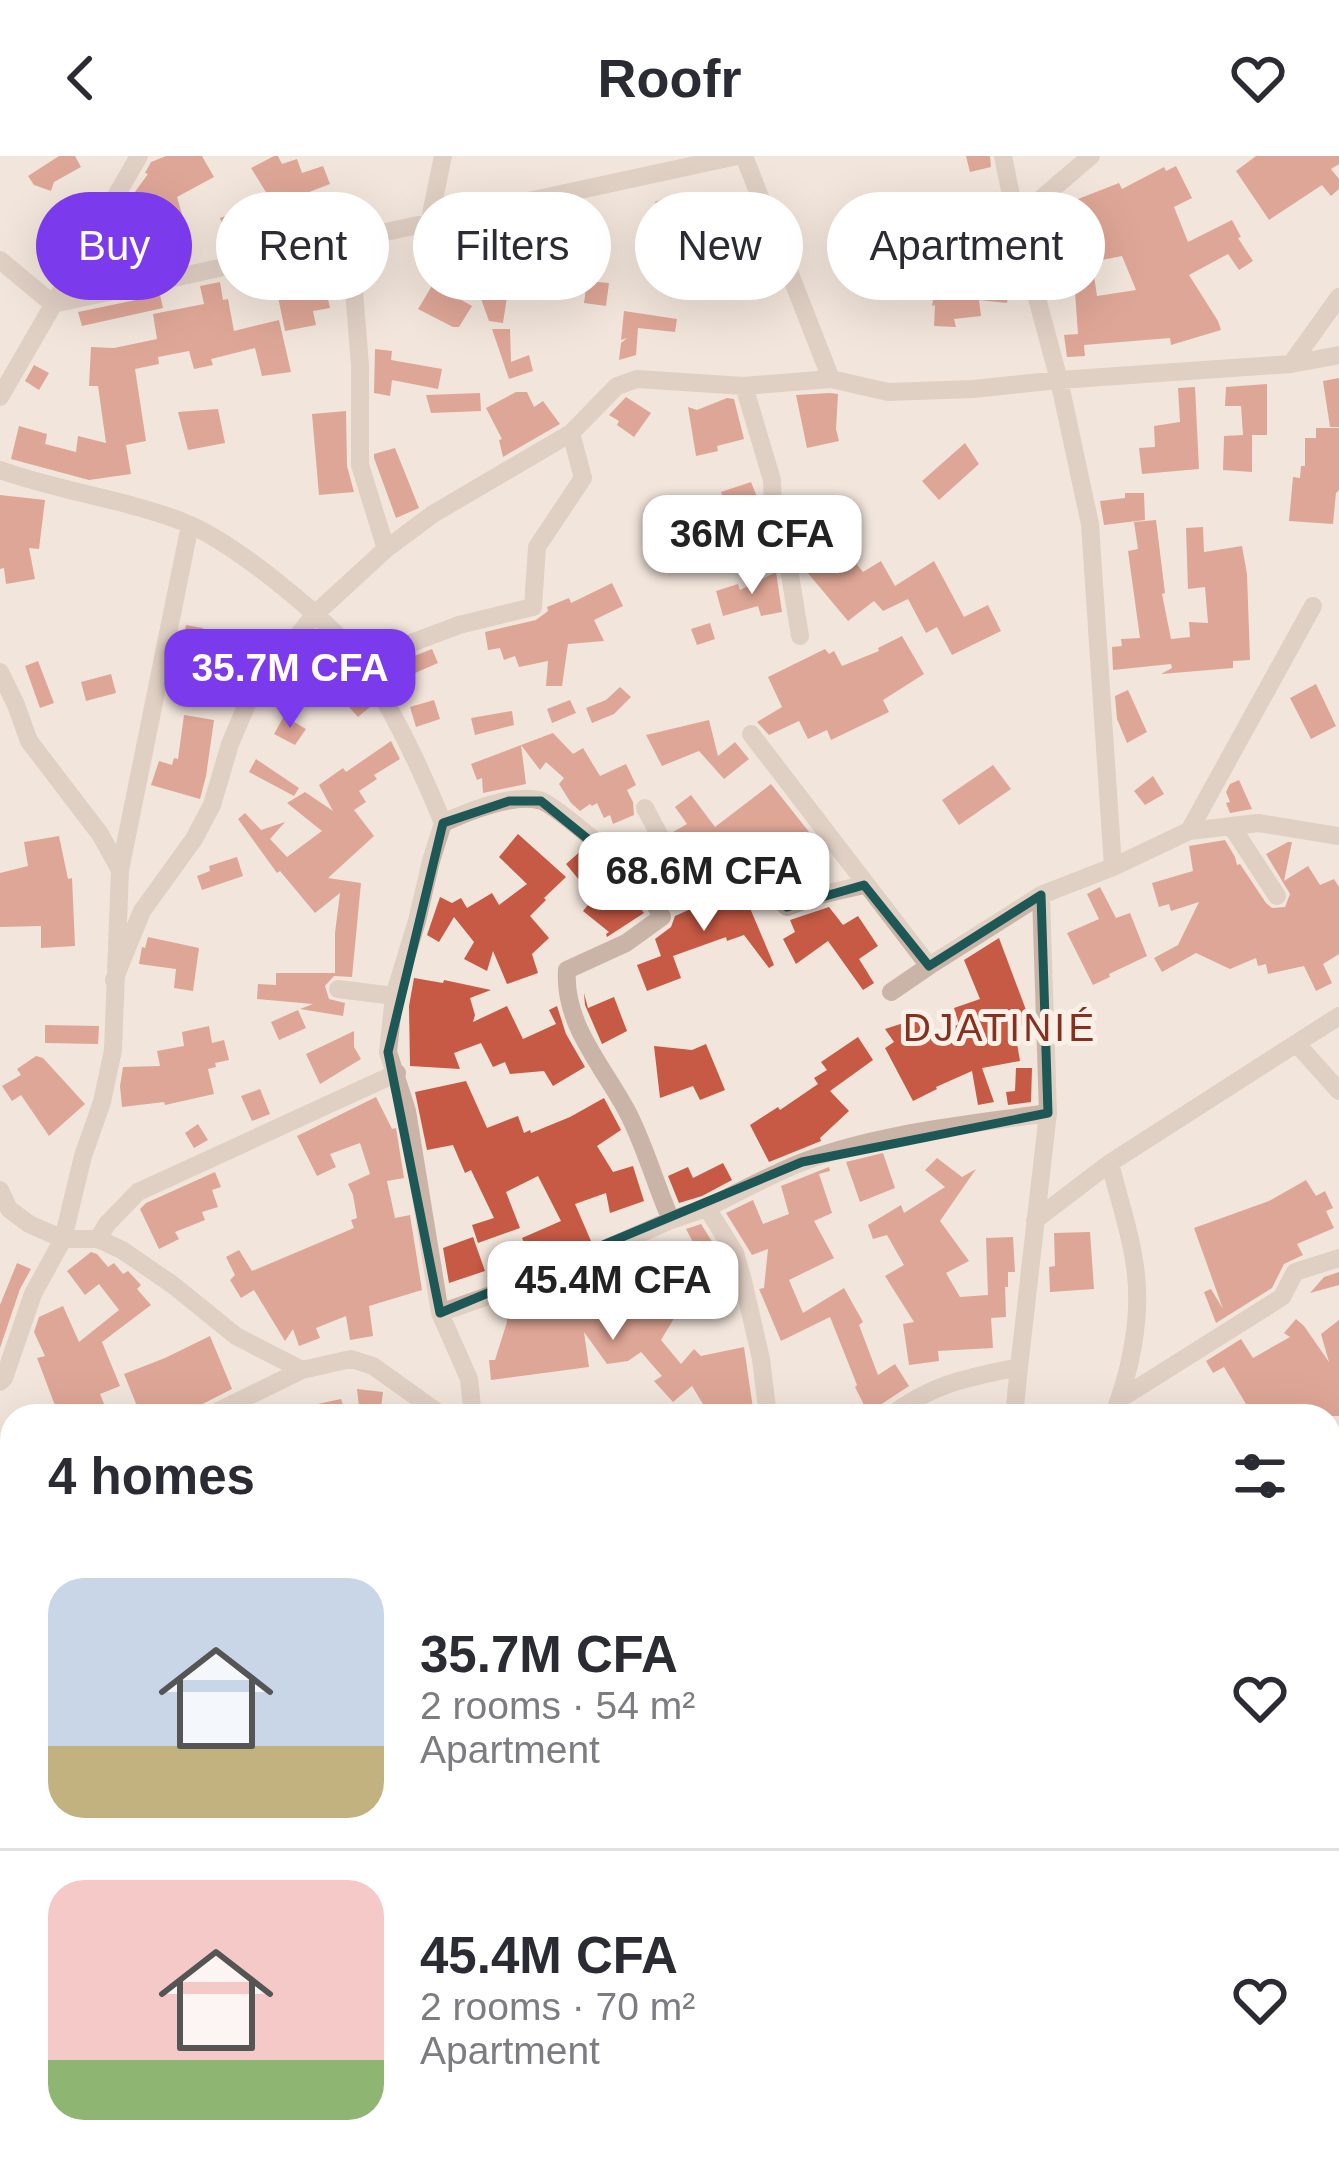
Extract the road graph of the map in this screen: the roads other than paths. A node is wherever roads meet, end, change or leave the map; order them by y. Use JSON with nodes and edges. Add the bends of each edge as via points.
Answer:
{"nodes":[{"id":1,"x":139,"y":156,"type":"edge"},
{"id":2,"x":442,"y":156,"type":"edge"},
{"id":3,"x":741,"y":156,"type":"edge"},
{"id":4,"x":1003,"y":156,"type":"edge"},
{"id":5,"x":1091,"y":156,"type":"edge"},
{"id":6,"x":435,"y":192,"type":"edge"},
{"id":7,"x":576,"y":192,"type":"edge"},
{"id":8,"x":1010,"y":192,"type":"edge"},
{"id":9,"x":1049,"y":192,"type":"edge"},
{"id":10,"x":0,"y":260,"type":"edge"},
{"id":11,"x":216,"y":270,"type":"edge"},
{"id":12,"x":1339,"y":297,"type":"edge"},
{"id":13,"x":355,"y":300,"type":"edge"},
{"id":14,"x":1038,"y":300,"type":"edge"},
{"id":15,"x":53,"y":304,"type":"junction"},
{"id":16,"x":1339,"y":355,"type":"edge"},
{"id":17,"x":1292,"y":364,"type":"junction"},
{"id":18,"x":831,"y":379,"type":"junction"},
{"id":19,"x":1059,"y":380,"type":"junction"},
{"id":20,"x":744,"y":386,"type":"junction"},
{"id":21,"x":0,"y":397,"type":"edge"},
{"id":22,"x":571,"y":433,"type":"junction"},
{"id":23,"x":0,"y":470,"type":"edge"},
{"id":24,"x":190,"y":525,"type":"junction"},
{"id":25,"x":386,"y":549,"type":"junction"},
{"id":26,"x":1313,"y":606,"type":"dead end"},
{"id":27,"x":314,"y":615,"type":"junction"},
{"id":28,"x":800,"y":636,"type":"dead end"},
{"id":29,"x":361,"y":662,"type":"junction"},
{"id":30,"x":0,"y":672,"type":"edge"},
{"id":31,"x":751,"y":734,"type":"dead end"},
{"id":32,"x":644,"y":808,"type":"dead end"},
{"id":33,"x":443,"y":823,"type":"junction"},
{"id":34,"x":1232,"y":827,"type":"junction"},
{"id":35,"x":1189,"y":831,"type":"junction"},
{"id":36,"x":1339,"y":836,"type":"edge"},
{"id":37,"x":1113,"y":867,"type":"junction"},
{"id":38,"x":120,"y":870,"type":"junction"},
{"id":39,"x":678,"y":870,"type":"junction"},
{"id":40,"x":642,"y":883,"type":"junction"},
{"id":41,"x":864,"y":885,"type":"junction"},
{"id":42,"x":1041,"y":895,"type":"junction"},
{"id":43,"x":1277,"y":896,"type":"dead end"},
{"id":44,"x":929,"y":967,"type":"junction"},
{"id":45,"x":114,"y":980,"type":"junction"},
{"id":46,"x":338,"y":989,"type":"dead end"},
{"id":47,"x":891,"y":992,"type":"dead end"},
{"id":48,"x":394,"y":996,"type":"junction"},
{"id":49,"x":1339,"y":1016,"type":"edge"},
{"id":50,"x":1297,"y":1044,"type":"junction"},
{"id":51,"x":397,"y":1073,"type":"junction"},
{"id":52,"x":1339,"y":1090,"type":"edge"},
{"id":53,"x":1048,"y":1114,"type":"junction"},
{"id":54,"x":1110,"y":1163,"type":"junction"},
{"id":55,"x":0,"y":1190,"type":"edge"},
{"id":56,"x":707,"y":1208,"type":"junction"},
{"id":57,"x":671,"y":1220,"type":"junction"},
{"id":58,"x":1035,"y":1220,"type":"junction"},
{"id":59,"x":63,"y":1239,"type":"junction"},
{"id":60,"x":98,"y":1239,"type":"junction"},
{"id":61,"x":1339,"y":1258,"type":"edge"},
{"id":62,"x":440,"y":1313,"type":"junction"},
{"id":63,"x":1019,"y":1367,"type":"junction"},
{"id":64,"x":302,"y":1370,"type":"junction"},
{"id":65,"x":0,"y":1382,"type":"edge"},
{"id":66,"x":233,"y":1404,"type":"edge"},
{"id":67,"x":426,"y":1404,"type":"edge"},
{"id":68,"x":472,"y":1404,"type":"edge"},
{"id":69,"x":767,"y":1404,"type":"edge"},
{"id":70,"x":906,"y":1404,"type":"edge"},
{"id":71,"x":1015,"y":1404,"type":"edge"},
{"id":72,"x":1117,"y":1404,"type":"edge"},
{"id":73,"x":1121,"y":1404,"type":"edge"}],
"edges":[{"from":1,"to":15,"type":"street"},
{"from":2,"to":6,"type":"street"},
{"from":3,"to":7,"type":"street"},
{"from":3,"to":18,"type":"street"},
{"from":4,"to":8,"type":"street"},
{"from":5,"to":9,"type":"street"},
{"from":10,"to":15,"type":"street"},
{"from":11,"to":15,"type":"street"},
{"from":12,"to":17,"type":"street"},
{"from":13,"to":25,"type":"street","via":[[360,465]]},
{"from":14,"to":19,"type":"street"},
{"from":15,"to":21,"type":"street"},
{"from":16,"to":17,"type":"street"},
{"from":17,"to":19,"type":"street"},
{"from":18,"to":19,"type":"street","via":[[888,392]]},
{"from":18,"to":20,"type":"street"},
{"from":19,"to":37,"type":"street","via":[[1090,524]]},
{"from":20,"to":22,"type":"street","via":[[638,379],[617,386]]},
{"from":20,"to":28,"type":"street","via":[[772,480]]},
{"from":22,"to":25,"type":"street"},
{"from":22,"to":29,"type":"street","via":[[583,478],[537,547],[533,607]]},
{"from":23,"to":24,"type":"street"},
{"from":24,"to":27,"type":"street","via":[[232,547]]},
{"from":24,"to":38,"type":"street"},
{"from":25,"to":27,"type":"street"},
{"from":26,"to":35,"type":"street"},
{"from":27,"to":29,"type":"street"},
{"from":27,"to":45,"type":"street","via":[[250,697],[212,805],[142,911]]},
{"from":29,"to":33,"type":"street"},
{"from":30,"to":38,"type":"street","via":[[29,741]]},
{"from":31,"to":41,"type":"street"},
{"from":32,"to":39,"type":"street"},
{"from":33,"to":40,"type":"street","via":[[479,807],[541,801]]},
{"from":33,"to":48,"type":"street"},
{"from":34,"to":35,"type":"street"},
{"from":34,"to":36,"type":"street"},
{"from":34,"to":43,"type":"street"},
{"from":35,"to":37,"type":"street"},
{"from":37,"to":42,"type":"street"},
{"from":38,"to":45,"type":"street"},
{"from":39,"to":40,"type":"street"},
{"from":39,"to":41,"type":"street","via":[[729,860],[787,908]]},
{"from":40,"to":57,"type":"street","via":[[662,917],[567,970],[566,987]]},
{"from":41,"to":44,"type":"street"},
{"from":42,"to":44,"type":"street"},
{"from":42,"to":53,"type":"street"},
{"from":44,"to":47,"type":"street"},
{"from":45,"to":59,"type":"street","via":[[113,1050]]},
{"from":46,"to":48,"type":"street"},
{"from":48,"to":51,"type":"street","via":[[388,1052]]},
{"from":49,"to":50,"type":"street"},
{"from":50,"to":52,"type":"street"},
{"from":50,"to":54,"type":"street"},
{"from":51,"to":60,"type":"street","via":[[138,1192]]},
{"from":51,"to":62,"type":"street"},
{"from":53,"to":56,"type":"street","via":[[863,1145],[802,1162]]},
{"from":53,"to":58,"type":"street"},
{"from":54,"to":58,"type":"street"},
{"from":54,"to":72,"type":"street","via":[[1137,1293]]},
{"from":55,"to":59,"type":"street","via":[[9,1209]]},
{"from":56,"to":57,"type":"street"},
{"from":56,"to":69,"type":"street","via":[[743,1281]]},
{"from":57,"to":62,"type":"street"},
{"from":58,"to":63,"type":"street"},
{"from":59,"to":60,"type":"street"},
{"from":59,"to":65,"type":"street"},
{"from":60,"to":64,"type":"street","via":[[236,1336]]},
{"from":61,"to":73,"type":"street","via":[[1295,1272],[1282,1297]]},
{"from":62,"to":68,"type":"street"},
{"from":63,"to":70,"type":"street","via":[[956,1380]]},
{"from":63,"to":71,"type":"street"},
{"from":64,"to":66,"type":"street"},
{"from":64,"to":67,"type":"street","via":[[351,1359]]}]}
